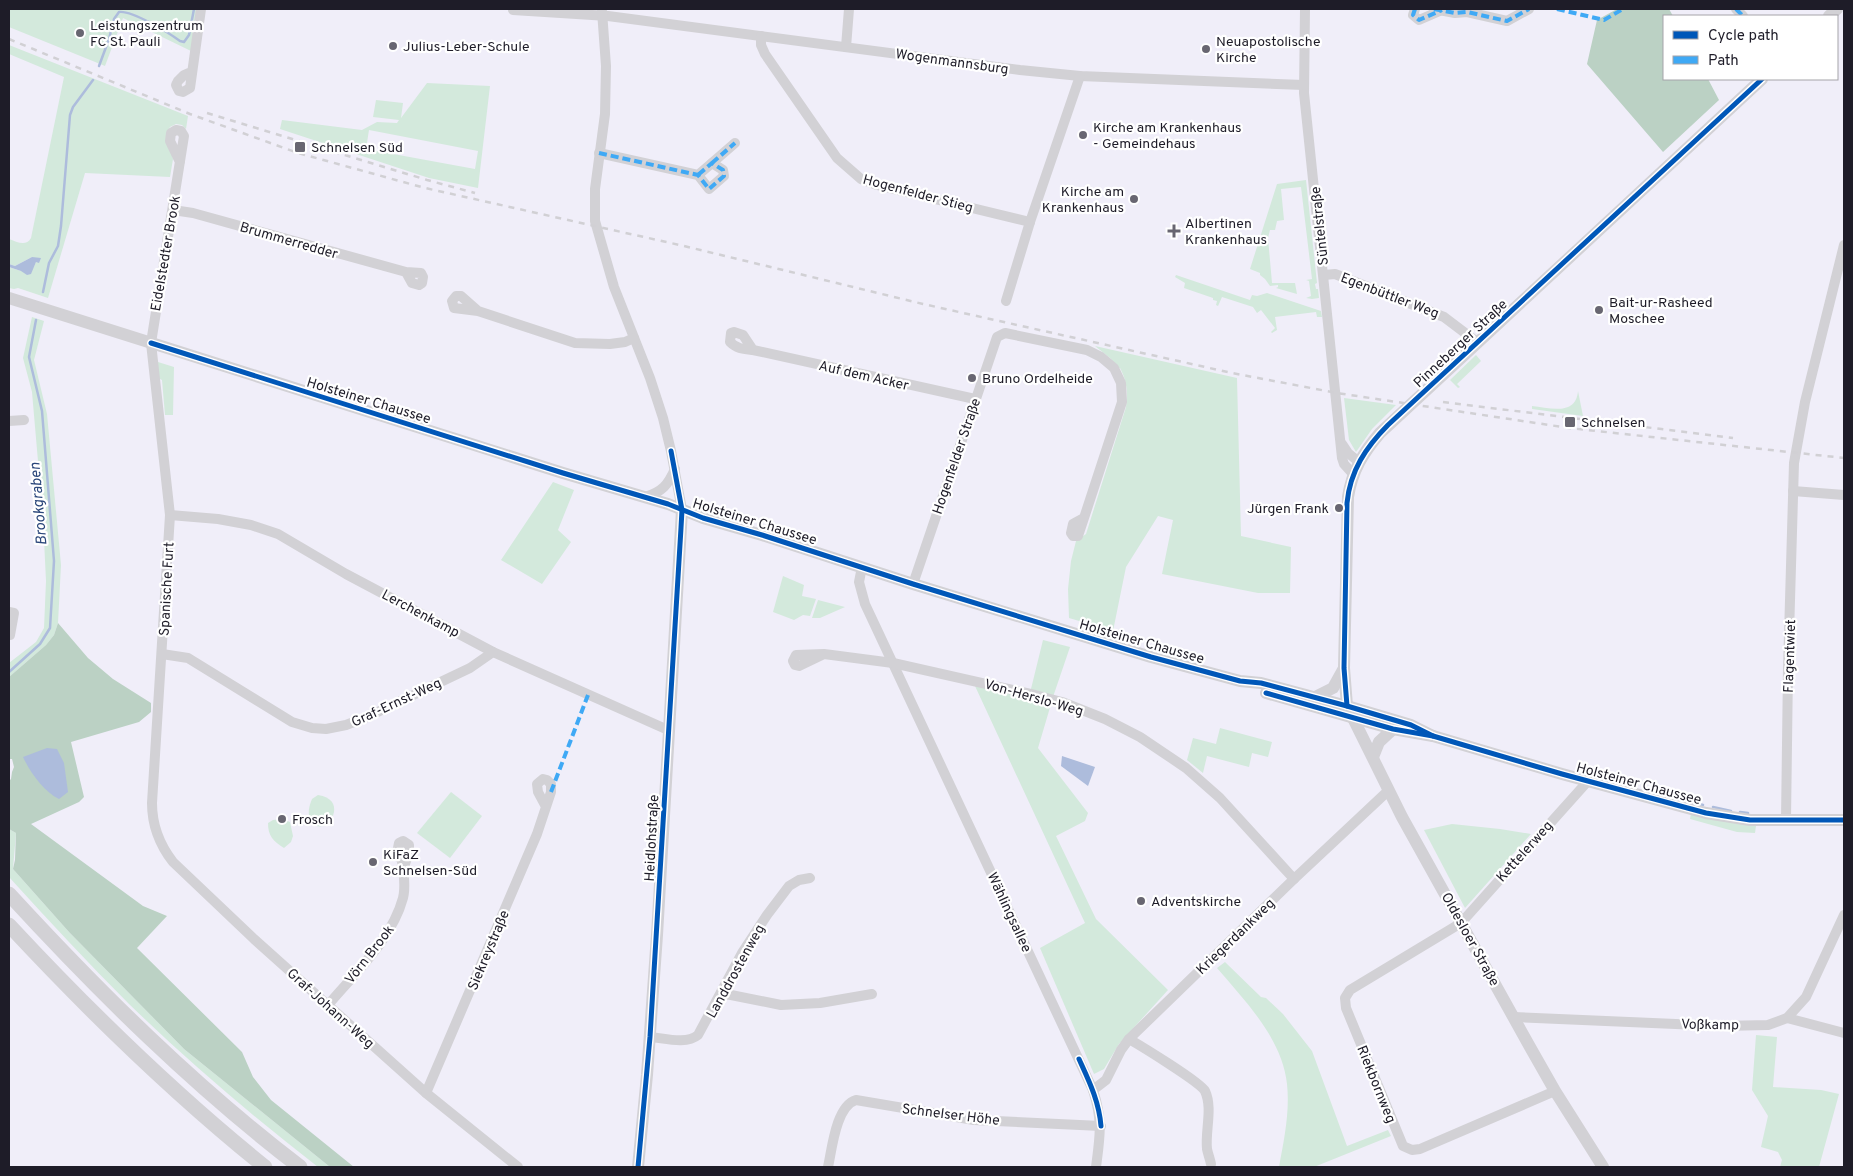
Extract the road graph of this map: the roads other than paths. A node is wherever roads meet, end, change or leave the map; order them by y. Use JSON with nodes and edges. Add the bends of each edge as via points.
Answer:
{"nodes":[{"id":1,"x":201,"y":9,"type":"edge"},
{"id":2,"x":849,"y":9,"type":"edge"},
{"id":3,"x":1305,"y":9,"type":"edge"},
{"id":4,"x":1415,"y":9,"type":"edge"},
{"id":5,"x":1529,"y":9,"type":"edge"},
{"id":6,"x":513,"y":10,"type":"dead end"},
{"id":7,"x":1438,"y":10,"type":"edge"},
{"id":8,"x":602,"y":12,"type":"edge"},
{"id":9,"x":761,"y":36,"type":"junction"},
{"id":10,"x":846,"y":47,"type":"junction"},
{"id":11,"x":191,"y":72,"type":"dead end"},
{"id":12,"x":1080,"y":76,"type":"junction"},
{"id":13,"x":1761,"y":80,"type":"edge"},
{"id":14,"x":1304,"y":85,"type":"junction"},
{"id":15,"x":735,"y":143,"type":"dead end"},
{"id":16,"x":599,"y":153,"type":"junction"},
{"id":17,"x":180,"y":162,"type":"dead end"},
{"id":18,"x":712,"y":163,"type":"junction"},
{"id":19,"x":698,"y":174,"type":"junction"},
{"id":20,"x":173,"y":210,"type":"junction"},
{"id":21,"x":1030,"y":222,"type":"junction"},
{"id":22,"x":1844,"y":245,"type":"edge"},
{"id":23,"x":406,"y":272,"type":"dead end"},
{"id":24,"x":1324,"y":275,"type":"junction"},
{"id":25,"x":1839,"y":294,"type":"edge"},
{"id":26,"x":9,"y":298,"type":"edge"},
{"id":27,"x":1006,"y":300,"type":"dead end"},
{"id":28,"x":478,"y":311,"type":"dead end"},
{"id":29,"x":634,"y":338,"type":"junction"},
{"id":30,"x":1477,"y":342,"type":"junction"},
{"id":31,"x":150,"y":343,"type":"junction"},
{"id":32,"x":753,"y":350,"type":"dead end"},
{"id":33,"x":976,"y":399,"type":"junction"},
{"id":34,"x":9,"y":420,"type":"edge"},
{"id":35,"x":24,"y":420,"type":"dead end"},
{"id":36,"x":1342,"y":443,"type":"junction"},
{"id":37,"x":1359,"y":462,"type":"junction"},
{"id":38,"x":675,"y":469,"type":"junction"},
{"id":39,"x":1353,"y":474,"type":"junction"},
{"id":40,"x":1793,"y":491,"type":"junction"},
{"id":41,"x":1844,"y":495,"type":"edge"},
{"id":42,"x":645,"y":497,"type":"junction"},
{"id":43,"x":682,"y":510,"type":"junction"},
{"id":44,"x":170,"y":515,"type":"junction"},
{"id":45,"x":1084,"y":518,"type":"dead end"},
{"id":46,"x":862,"y":566,"type":"junction"},
{"id":47,"x":913,"y":584,"type":"junction"},
{"id":48,"x":9,"y":612,"type":"edge"},
{"id":49,"x":9,"y":635,"type":"edge"},
{"id":50,"x":493,"y":652,"type":"junction"},
{"id":51,"x":162,"y":654,"type":"junction"},
{"id":52,"x":824,"y":654,"type":"dead end"},
{"id":53,"x":893,"y":663,"type":"junction"},
{"id":54,"x":1344,"y":668,"type":"junction"},
{"id":55,"x":1240,"y":681,"type":"junction"},
{"id":56,"x":1315,"y":697,"type":"junction"},
{"id":57,"x":1347,"y":706,"type":"junction"},
{"id":58,"x":1353,"y":718,"type":"junction"},
{"id":59,"x":1392,"y":729,"type":"junction"},
{"id":60,"x":668,"y":730,"type":"junction"},
{"id":61,"x":1433,"y":736,"type":"junction"},
{"id":62,"x":1373,"y":757,"type":"junction"},
{"id":63,"x":1588,"y":781,"type":"junction"},
{"id":64,"x":1389,"y":790,"type":"junction"},
{"id":65,"x":545,"y":805,"type":"dead end"},
{"id":66,"x":1786,"y":820,"type":"junction"},
{"id":67,"x":1844,"y":820,"type":"edge"},
{"id":68,"x":158,"y":836,"type":"joint"},
{"id":69,"x":404,"y":869,"type":"dead end"},
{"id":70,"x":810,"y":878,"type":"dead end"},
{"id":71,"x":1294,"y":879,"type":"junction"},
{"id":72,"x":9,"y":894,"type":"edge"},
{"id":73,"x":1844,"y":915,"type":"edge"},
{"id":74,"x":1462,"y":923,"type":"junction"},
{"id":75,"x":9,"y":925,"type":"edge"},
{"id":76,"x":721,"y":993,"type":"junction"},
{"id":77,"x":872,"y":994,"type":"dead end"},
{"id":78,"x":328,"y":1005,"type":"junction"},
{"id":79,"x":1514,"y":1016,"type":"junction"},
{"id":80,"x":1787,"y":1018,"type":"junction"},
{"id":81,"x":1844,"y":1033,"type":"edge"},
{"id":82,"x":650,"y":1037,"type":"junction"},
{"id":83,"x":1129,"y":1039,"type":"junction"},
{"id":84,"x":1093,"y":1090,"type":"junction"},
{"id":85,"x":1555,"y":1091,"type":"junction"},
{"id":86,"x":426,"y":1094,"type":"junction"},
{"id":87,"x":1101,"y":1126,"type":"junction"},
{"id":88,"x":1211,"y":1164,"type":"dead end"},
{"id":89,"x":265,"y":1167,"type":"edge"},
{"id":90,"x":300,"y":1167,"type":"edge"},
{"id":91,"x":518,"y":1167,"type":"edge"},
{"id":92,"x":638,"y":1167,"type":"edge"},
{"id":93,"x":828,"y":1167,"type":"edge"},
{"id":94,"x":1096,"y":1167,"type":"edge"},
{"id":95,"x":1603,"y":1167,"type":"edge"}],
"edges":[{"from":1,"to":11,"type":"street"},
{"from":2,"to":10,"type":"street"},
{"from":3,"to":14,"type":"street","name":"Süntelstraße"},
{"from":4,"to":7,"type":"street","via":[[1413,15],[1419,20]]},
{"from":5,"to":7,"type":"street","via":[[1507,21],[1467,12]]},
{"from":6,"to":8,"type":"street","name":"Wogenmannsburg"},
{"from":8,"to":9,"type":"street","name":"Wogenmannsburg"},
{"from":8,"to":16,"type":"street","via":[[605,114]]},
{"from":9,"to":10,"type":"street","name":"Wogenmannsburg"},
{"from":9,"to":21,"type":"street","name":"Hogenfelder Stieg","via":[[764,54],[829,148],[861,179]]},
{"from":10,"to":12,"type":"street","name":"Wogenmannsburg"},
{"from":12,"to":14,"type":"street","name":"Wogenmannsburg"},
{"from":12,"to":21,"type":"street"},
{"from":13,"to":30,"type":"main road","name":"Pinneberger Straße"},
{"from":14,"to":24,"type":"street","name":"Süntelstraße"},
{"from":15,"to":18,"type":"street"},
{"from":16,"to":19,"type":"street"},
{"from":16,"to":29,"type":"street","via":[[595,221],[612,282]]},
{"from":17,"to":20,"type":"street","name":"Eidelstedter Brook"},
{"from":18,"to":19,"type":"street"},
{"from":18,"to":19,"type":"street","via":[[723,170],[724,176],[709,189]]},
{"from":20,"to":23,"type":"street","name":"Brummerredder"},
{"from":20,"to":31,"type":"street","name":"Eidelstedter Brook"},
{"from":21,"to":27,"type":"street"},
{"from":22,"to":25,"type":"street","name":"Flagentwiet"},
{"from":24,"to":30,"type":"street","name":"Egenbüttler Weg","via":[[1335,274],[1444,317]]},
{"from":24,"to":36,"type":"street","name":"Süntelstraße"},
{"from":25,"to":40,"type":"street","name":"Flagentwiet","via":[[1806,402],[1796,447]]},
{"from":26,"to":31,"type":"main road","name":"Holsteiner Chaussee"},
{"from":28,"to":29,"type":"street","via":[[575,343],[610,344]]},
{"from":29,"to":38,"type":"street","via":[[663,418]]},
{"from":30,"to":37,"type":"main road","name":"Pinneberger Straße","via":[[1380,433]]},
{"from":31,"to":42,"type":"main road","name":"Holsteiner Chaussee"},
{"from":31,"to":44,"type":"street","name":"Spanische Furt"},
{"from":32,"to":33,"type":"street","name":"Auf dem Acker"},
{"from":33,"to":45,"type":"street","name":"Hogenfelder Straße","via":[[997,337],[1005,333],[1087,350],[1114,368],[1121,383],[1122,402]]},
{"from":33,"to":47,"type":"street","name":"Hogenfelder Straße"},
{"from":34,"to":35,"type":"street"},
{"from":36,"to":37,"type":"street"},
{"from":36,"to":39,"type":"street","name":"Süntelstraße","via":[[1343,461]]},
{"from":37,"to":39,"type":"main road","name":"Pinneberger Straße"},
{"from":38,"to":42,"type":"street","via":[[664,488]]},
{"from":38,"to":43,"type":"street"},
{"from":39,"to":54,"type":"main road","name":"Pinneberger Straße","via":[[1347,503]]},
{"from":40,"to":41,"type":"street"},
{"from":40,"to":66,"type":"street","name":"Flagentwiet"},
{"from":42,"to":43,"type":"main road","name":"Holsteiner Chaussee"},
{"from":43,"to":46,"type":"main road","name":"Holsteiner Chaussee"},
{"from":43,"to":60,"type":"main road","name":"Heidlohstraße"},
{"from":44,"to":50,"type":"street","name":"Lerchenkamp","via":[[243,523],[278,534]]},
{"from":44,"to":51,"type":"street","name":"Spanische Furt"},
{"from":46,"to":47,"type":"main road","name":"Holsteiner Chaussee"},
{"from":46,"to":53,"type":"street","name":"Wählingsallee","via":[[858,582],[865,604]]},
{"from":47,"to":55,"type":"main road","name":"Holsteiner Chaussee"},
{"from":48,"to":49,"type":"street","via":[[14,613]]},
{"from":50,"to":51,"type":"street","name":"Graf-Ernst-Weg","via":[[470,668],[366,717],[326,729],[292,722],[188,658]]},
{"from":50,"to":60,"type":"street","name":"Lerchenkamp"},
{"from":51,"to":68,"type":"street","name":"Spanische Furt","via":[[152,803]]},
{"from":52,"to":53,"type":"street"},
{"from":53,"to":71,"type":"street","name":"Von-Herslo-Weg","via":[[1062,702],[1131,732],[1170,756],[1220,798]]},
{"from":53,"to":84,"type":"street","name":"Wählingsallee"},
{"from":54,"to":56,"type":"main road","via":[[1333,688]]},
{"from":54,"to":57,"type":"main road","name":"Pinneberger Straße"},
{"from":55,"to":56,"type":"main road","name":"Holsteiner Chaussee"},
{"from":55,"to":58,"type":"main road","name":"Holsteiner Chaussee","via":[[1260,691]]},
{"from":56,"to":57,"type":"main road","name":"Holsteiner Chaussee"},
{"from":57,"to":58,"type":"main road","name":"Oldesloer Straße"},
{"from":57,"to":61,"type":"main road","name":"Holsteiner Chaussee","via":[[1411,725]]},
{"from":58,"to":59,"type":"main road","name":"Holsteiner Chaussee"},
{"from":58,"to":62,"type":"main road","name":"Oldesloer Straße"},
{"from":59,"to":61,"type":"main road","name":"Holsteiner Chaussee"},
{"from":59,"to":62,"type":"main road","via":[[1379,742]]},
{"from":60,"to":82,"type":"main road","name":"Heidlohstraße"},
{"from":61,"to":63,"type":"main road","name":"Holsteiner Chaussee"},
{"from":62,"to":64,"type":"main road","name":"Oldesloer Straße"},
{"from":63,"to":66,"type":"main road","name":"Holsteiner Chaussee","via":[[1706,813],[1750,820]]},
{"from":63,"to":74,"type":"street","name":"Kettelerweg"},
{"from":64,"to":71,"type":"street","name":"Kriegerdankweg"},
{"from":64,"to":74,"type":"main road","name":"Oldesloer Straße"},
{"from":65,"to":86,"type":"street","name":"Siekreystraße","via":[[530,853]]},
{"from":66,"to":67,"type":"main road","name":"Holsteiner Chaussee"},
{"from":68,"to":78,"type":"street","name":"Graf-Johann-Weg","via":[[163,850],[173,862]]},
{"from":69,"to":78,"type":"street","name":"Vörn Brook","via":[[406,882],[398,916],[389,932]]},
{"from":70,"to":76,"type":"street","name":"Landdrostenweg","via":[[799,880],[782,894],[746,947]]},
{"from":71,"to":83,"type":"street","name":"Kriegerdankweg"},
{"from":72,"to":90,"type":"highway","via":[[121,1011],[205,1089]]},
{"from":73,"to":80,"type":"street","via":[[1806,997]]},
{"from":74,"to":79,"type":"main road","name":"Oldesloer Straße"},
{"from":74,"to":85,"type":"street","name":"Riekbornweg","via":[[1350,990],[1345,998],[1346,1008],[1403,1146],[1420,1149]]},
{"from":75,"to":89,"type":"highway","via":[[101,1021],[190,1105]]},
{"from":76,"to":77,"type":"street","via":[[781,1005],[820,1003]]},
{"from":76,"to":82,"type":"street","name":"Landdrostenweg","via":[[694,1038]]},
{"from":78,"to":86,"type":"street","name":"Graf-Johann-Weg"},
{"from":79,"to":80,"type":"street","name":"Voßkamp","via":[[1722,1026],[1768,1025]]},
{"from":79,"to":85,"type":"main road","name":"Oldesloer Straße"},
{"from":80,"to":81,"type":"street"},
{"from":82,"to":92,"type":"main road","name":"Heidlohstraße"},
{"from":83,"to":84,"type":"street","name":"Kriegerdankweg","via":[[1106,1080]]},
{"from":83,"to":88,"type":"street","via":[[1206,1092],[1209,1116],[1207,1148]]},
{"from":84,"to":87,"type":"street","name":"Wählingsallee"},
{"from":85,"to":95,"type":"main road","name":"Oldesloer Straße"},
{"from":86,"to":91,"type":"street","name":"Graf-Johann-Weg"},
{"from":87,"to":93,"type":"street","name":"Schnelser Höhe","via":[[974,1120],[856,1100],[849,1102],[841,1113]]},
{"from":87,"to":94,"type":"street","name":"Wählingsallee"}]}
